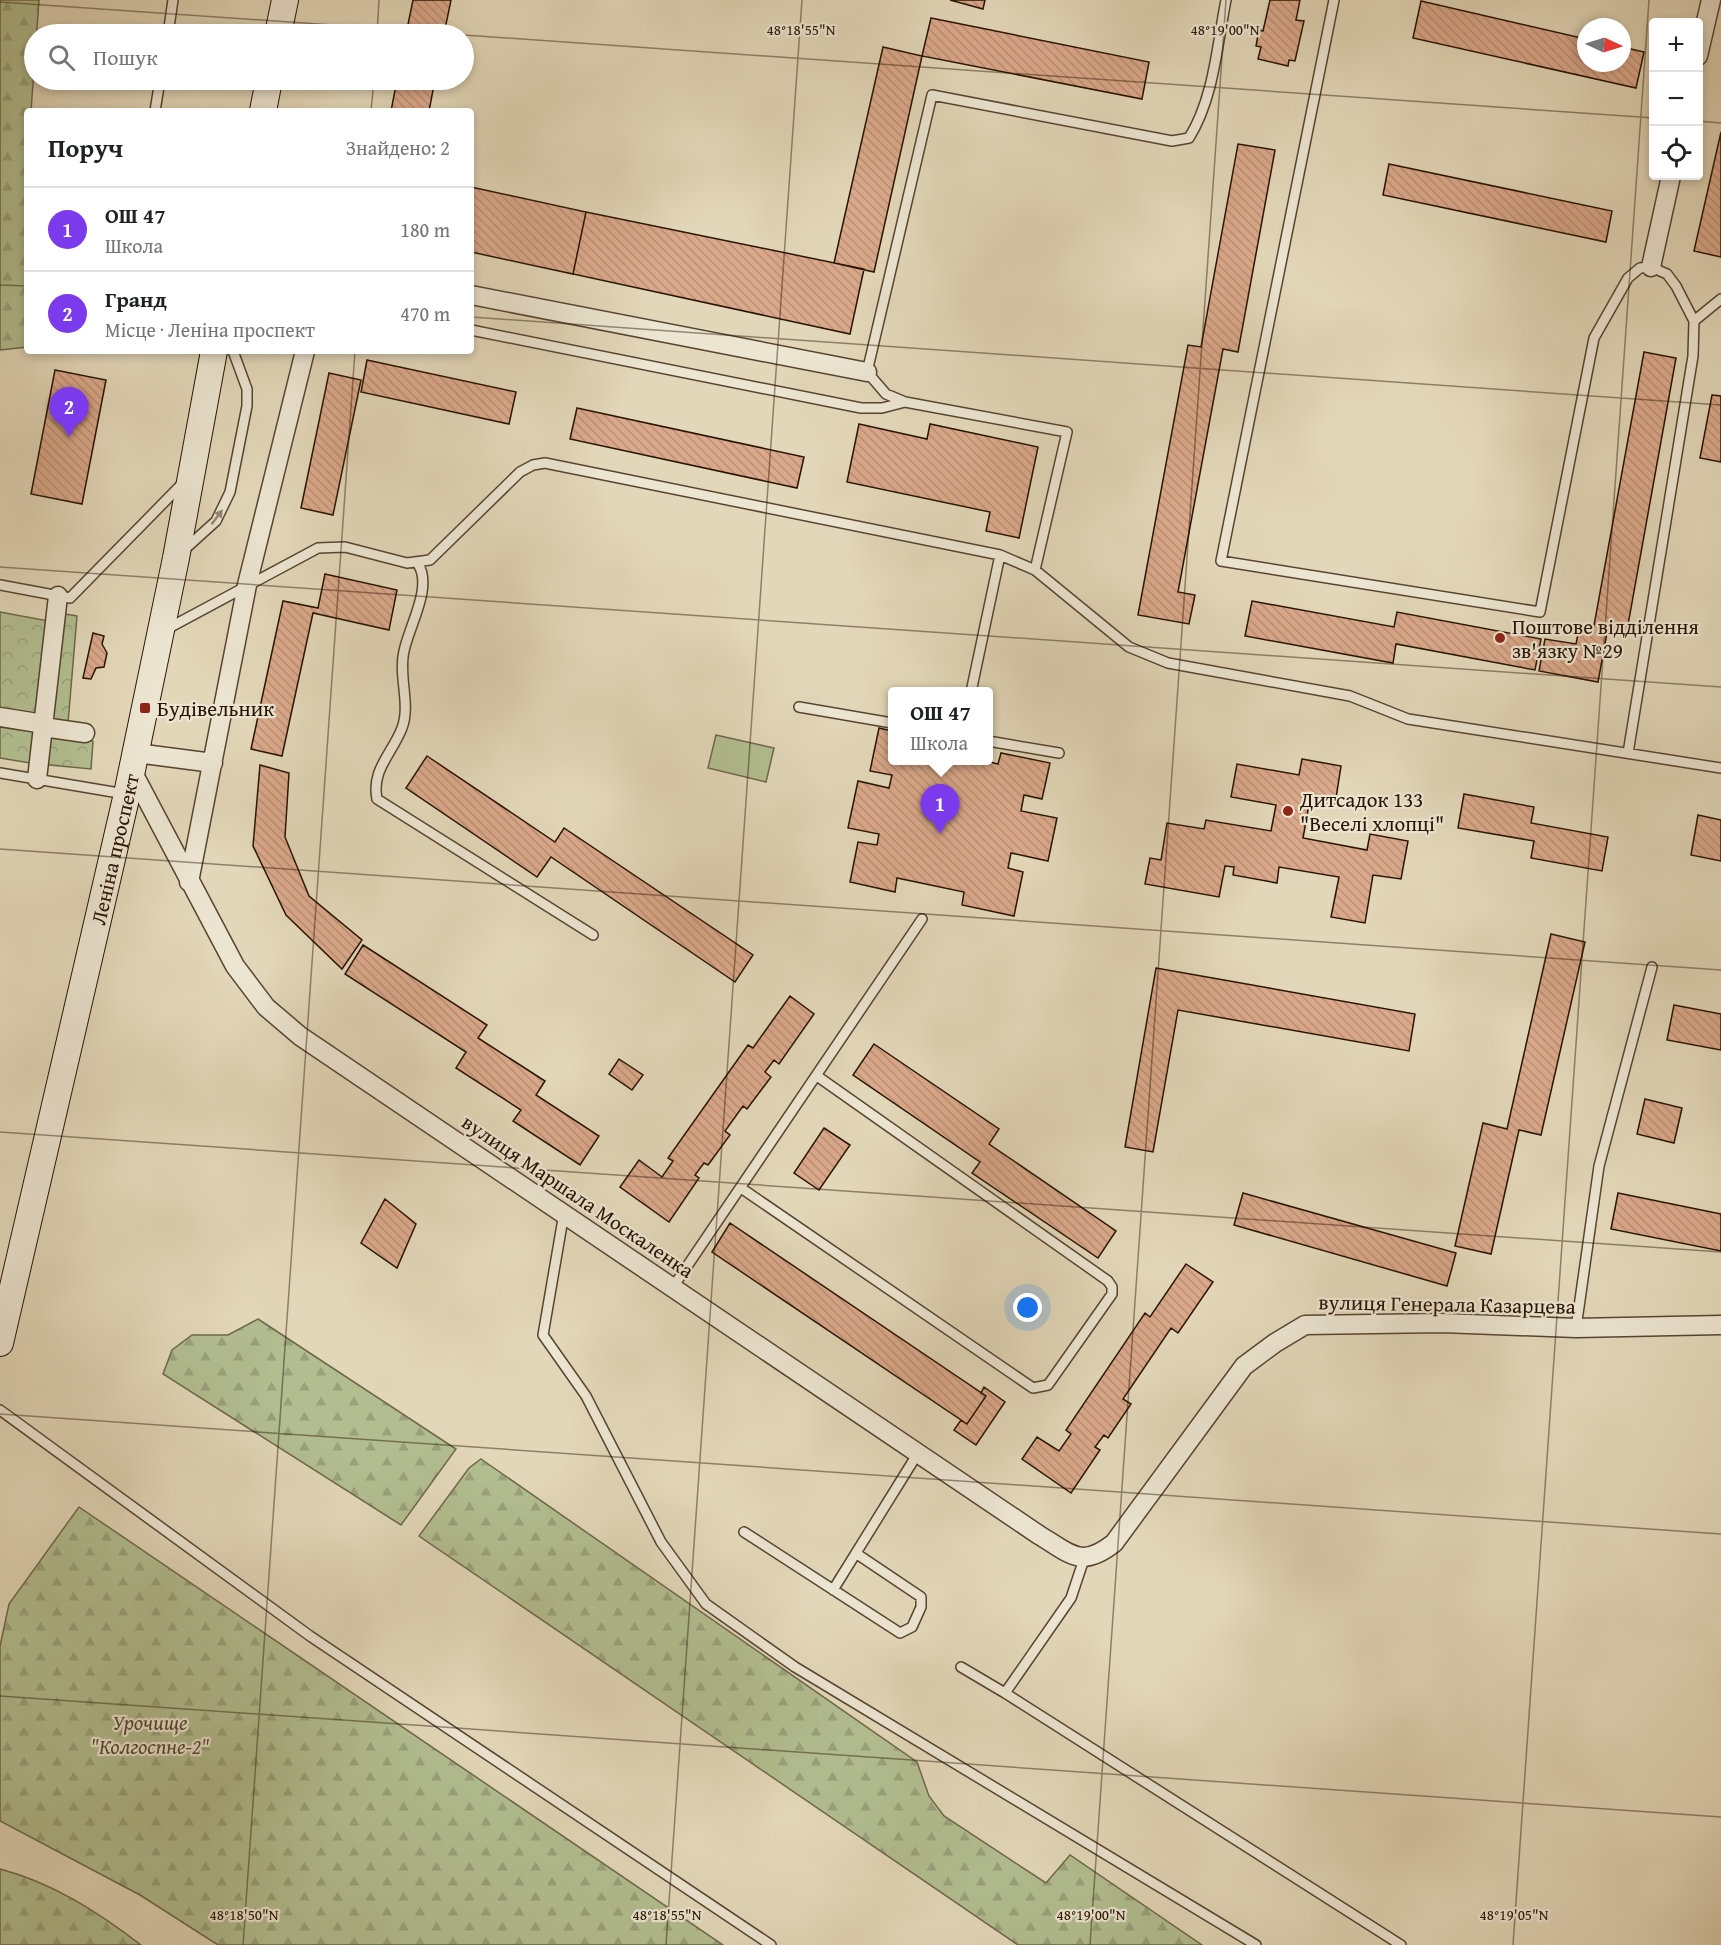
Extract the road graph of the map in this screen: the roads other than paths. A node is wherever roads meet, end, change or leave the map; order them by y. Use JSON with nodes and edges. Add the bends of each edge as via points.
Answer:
{"nodes":[{"id":1,"x":173,"y":0,"type":"edge"},
{"id":2,"x":285,"y":0,"type":"edge"},
{"id":3,"x":1226,"y":0,"type":"edge"},
{"id":4,"x":1334,"y":0,"type":"edge"},
{"id":5,"x":1711,"y":0,"type":"edge"},
{"id":6,"x":169,"y":24,"type":"edge"},
{"id":7,"x":280,"y":24,"type":"edge"},
{"id":8,"x":1703,"y":34,"type":"edge"},
{"id":9,"x":158,"y":90,"type":"edge"},
{"id":10,"x":267,"y":90,"type":"edge"},
{"id":11,"x":155,"y":108,"type":"edge"},
{"id":12,"x":263,"y":108,"type":"edge"},
{"id":13,"x":1670,"y":180,"type":"edge"},
{"id":14,"x":1651,"y":267,"type":"junction"},
{"id":15,"x":474,"y":296,"type":"edge"},
{"id":16,"x":1721,"y":299,"type":"edge"},
{"id":17,"x":1694,"y":321,"type":"junction"},
{"id":18,"x":474,"y":331,"type":"edge"},
{"id":19,"x":213,"y":354,"type":"edge"},
{"id":20,"x":234,"y":354,"type":"edge"},
{"id":21,"x":304,"y":354,"type":"edge"},
{"id":22,"x":867,"y":372,"type":"junction"},
{"id":23,"x":905,"y":402,"type":"junction"},
{"id":24,"x":191,"y":475,"type":"junction"},
{"id":25,"x":1000,"y":555,"type":"junction"},
{"id":26,"x":176,"y":558,"type":"junction"},
{"id":27,"x":418,"y":564,"type":"junction"},
{"id":28,"x":1035,"y":570,"type":"junction"},
{"id":29,"x":0,"y":585,"type":"edge"},
{"id":30,"x":247,"y":585,"type":"junction"},
{"id":31,"x":58,"y":596,"type":"junction"},
{"id":32,"x":160,"y":633,"type":"junction"},
{"id":33,"x":972,"y":687,"type":"edge"},
{"id":34,"x":799,"y":707,"type":"dead end"},
{"id":35,"x":0,"y":717,"type":"edge"},
{"id":36,"x":888,"y":722,"type":"edge"},
{"id":37,"x":43,"y":726,"type":"junction"},
{"id":38,"x":85,"y":733,"type":"dead end"},
{"id":39,"x":993,"y":742,"type":"edge"},
{"id":40,"x":1059,"y":753,"type":"dead end"},
{"id":41,"x":1628,"y":753,"type":"junction"},
{"id":42,"x":213,"y":763,"type":"junction"},
{"id":43,"x":1721,"y":768,"type":"edge"},
{"id":44,"x":0,"y":773,"type":"edge"},
{"id":45,"x":132,"y":773,"type":"junction"},
{"id":46,"x":37,"y":779,"type":"junction"},
{"id":47,"x":189,"y":882,"type":"junction"},
{"id":48,"x":922,"y":919,"type":"dead end"},
{"id":49,"x":593,"y":935,"type":"dead end"},
{"id":50,"x":1652,"y":967,"type":"dead end"},
{"id":51,"x":818,"y":1076,"type":"junction"},
{"id":52,"x":741,"y":1188,"type":"junction"},
{"id":53,"x":564,"y":1213,"type":"junction"},
{"id":54,"x":674,"y":1287,"type":"junction"},
{"id":55,"x":1721,"y":1325,"type":"edge"},
{"id":56,"x":1575,"y":1328,"type":"junction"},
{"id":57,"x":0,"y":1343,"type":"edge"},
{"id":58,"x":0,"y":1410,"type":"edge"},
{"id":59,"x":918,"y":1453,"type":"junction"},
{"id":60,"x":744,"y":1532,"type":"dead end"},
{"id":61,"x":857,"y":1554,"type":"junction"},
{"id":62,"x":1091,"y":1557,"type":"junction"},
{"id":63,"x":833,"y":1590,"type":"junction"},
{"id":64,"x":961,"y":1667,"type":"dead end"},
{"id":65,"x":1005,"y":1693,"type":"junction"},
{"id":66,"x":771,"y":1945,"type":"edge"},
{"id":67,"x":1256,"y":1945,"type":"edge"},
{"id":68,"x":1401,"y":1945,"type":"edge"}],
"edges":[{"from":1,"to":6,"type":"lane"},
{"from":2,"to":7,"type":"main road"},
{"from":3,"to":22,"type":"lane","via":[[1201,119],[1189,138],[1172,141],[932,95]]},
{"from":4,"to":14,"type":"lane","via":[[1221,561],[1540,612],[1594,338],[1628,278],[1640,268]]},
{"from":5,"to":8,"type":"street"},
{"from":9,"to":11,"type":"lane"},
{"from":10,"to":12,"type":"main road"},
{"from":13,"to":14,"type":"street"},
{"from":14,"to":17,"type":"lane","via":[[1667,274]]},
{"from":15,"to":22,"type":"street"},
{"from":16,"to":17,"type":"lane"},
{"from":17,"to":41,"type":"lane","via":[[1694,356]]},
{"from":18,"to":23,"type":"lane","via":[[861,408]]},
{"from":19,"to":24,"type":"main road","name":"Леніна проспект"},
{"from":26,"to":20,"type":"lane","one_way":true,"via":[[216,521],[230,492],[247,406],[247,389]]},
{"from":21,"to":30,"type":"street"},
{"from":22,"to":23,"type":"lane","via":[[886,394]]},
{"from":23,"to":28,"type":"lane","via":[[1067,432]]},
{"from":24,"to":26,"type":"main road","name":"Леніна проспект"},
{"from":24,"to":31,"type":"lane","via":[[70,598]]},
{"from":25,"to":27,"type":"lane","via":[[545,464],[520,472],[430,560]]},
{"from":25,"to":28,"type":"lane"},
{"from":25,"to":33,"type":"lane"},
{"from":26,"to":32,"type":"main road","name":"Леніна проспект"},
{"from":27,"to":30,"type":"lane","via":[[333,546],[318,548]]},
{"from":27,"to":49,"type":"lane","via":[[424,573],[423,584],[401,670],[404,717],[402,728],[376,774],[377,799]]},
{"from":28,"to":41,"type":"lane","via":[[1129,647],[1168,663],[1350,696],[1408,719]]},
{"from":29,"to":31,"type":"lane"},
{"from":30,"to":32,"type":"lane"},
{"from":30,"to":42,"type":"street"},
{"from":31,"to":37,"type":"street"},
{"from":32,"to":45,"type":"main road","name":"Леніна проспект"},
{"from":34,"to":36,"type":"lane"},
{"from":35,"to":37,"type":"street"},
{"from":37,"to":38,"type":"street"},
{"from":37,"to":46,"type":"street"},
{"from":39,"to":40,"type":"lane"},
{"from":41,"to":43,"type":"lane"},
{"from":42,"to":45,"type":"street"},
{"from":42,"to":47,"type":"street"},
{"from":44,"to":46,"type":"lane"},
{"from":45,"to":46,"type":"lane"},
{"from":45,"to":47,"type":"street","name":"вулиця Маршала Москаленка"},
{"from":45,"to":57,"type":"main road","name":"Леніна проспект"},
{"from":47,"to":53,"type":"street","name":"вулиця Маршала Москаленка","via":[[235,966],[266,1007],[300,1036]]},
{"from":48,"to":51,"type":"lane"},
{"from":50,"to":56,"type":"lane","via":[[1599,1166]]},
{"from":51,"to":52,"type":"lane"},
{"from":51,"to":52,"type":"lane","via":[[1108,1281],[1112,1294],[1048,1385],[1033,1388]]},
{"from":52,"to":54,"type":"lane"},
{"from":53,"to":54,"type":"street","name":"вулиця Маршала Москаленка"},
{"from":53,"to":67,"type":"lane","via":[[543,1335],[586,1396],[661,1542],[706,1604],[795,1667]]},
{"from":54,"to":59,"type":"street","name":"вулиця Маршала Москаленка"},
{"from":55,"to":56,"type":"street","name":"вулиця Генерала Казарцева"},
{"from":56,"to":62,"type":"street","name":"вулиця Генерала Казарцева","via":[[1442,1323],[1305,1325],[1244,1366],[1114,1543]]},
{"from":58,"to":66,"type":"lane","via":[[310,1636]]},
{"from":59,"to":61,"type":"lane"},
{"from":59,"to":62,"type":"street","name":"вулиця Маршала Москаленка","via":[[1039,1535],[1070,1553]]},
{"from":60,"to":63,"type":"lane"},
{"from":61,"to":63,"type":"lane"},
{"from":61,"to":63,"type":"lane","via":[[921,1596],[912,1628],[900,1633]]},
{"from":62,"to":65,"type":"lane","via":[[1071,1598]]},
{"from":64,"to":65,"type":"lane"},
{"from":65,"to":68,"type":"lane"}]}
